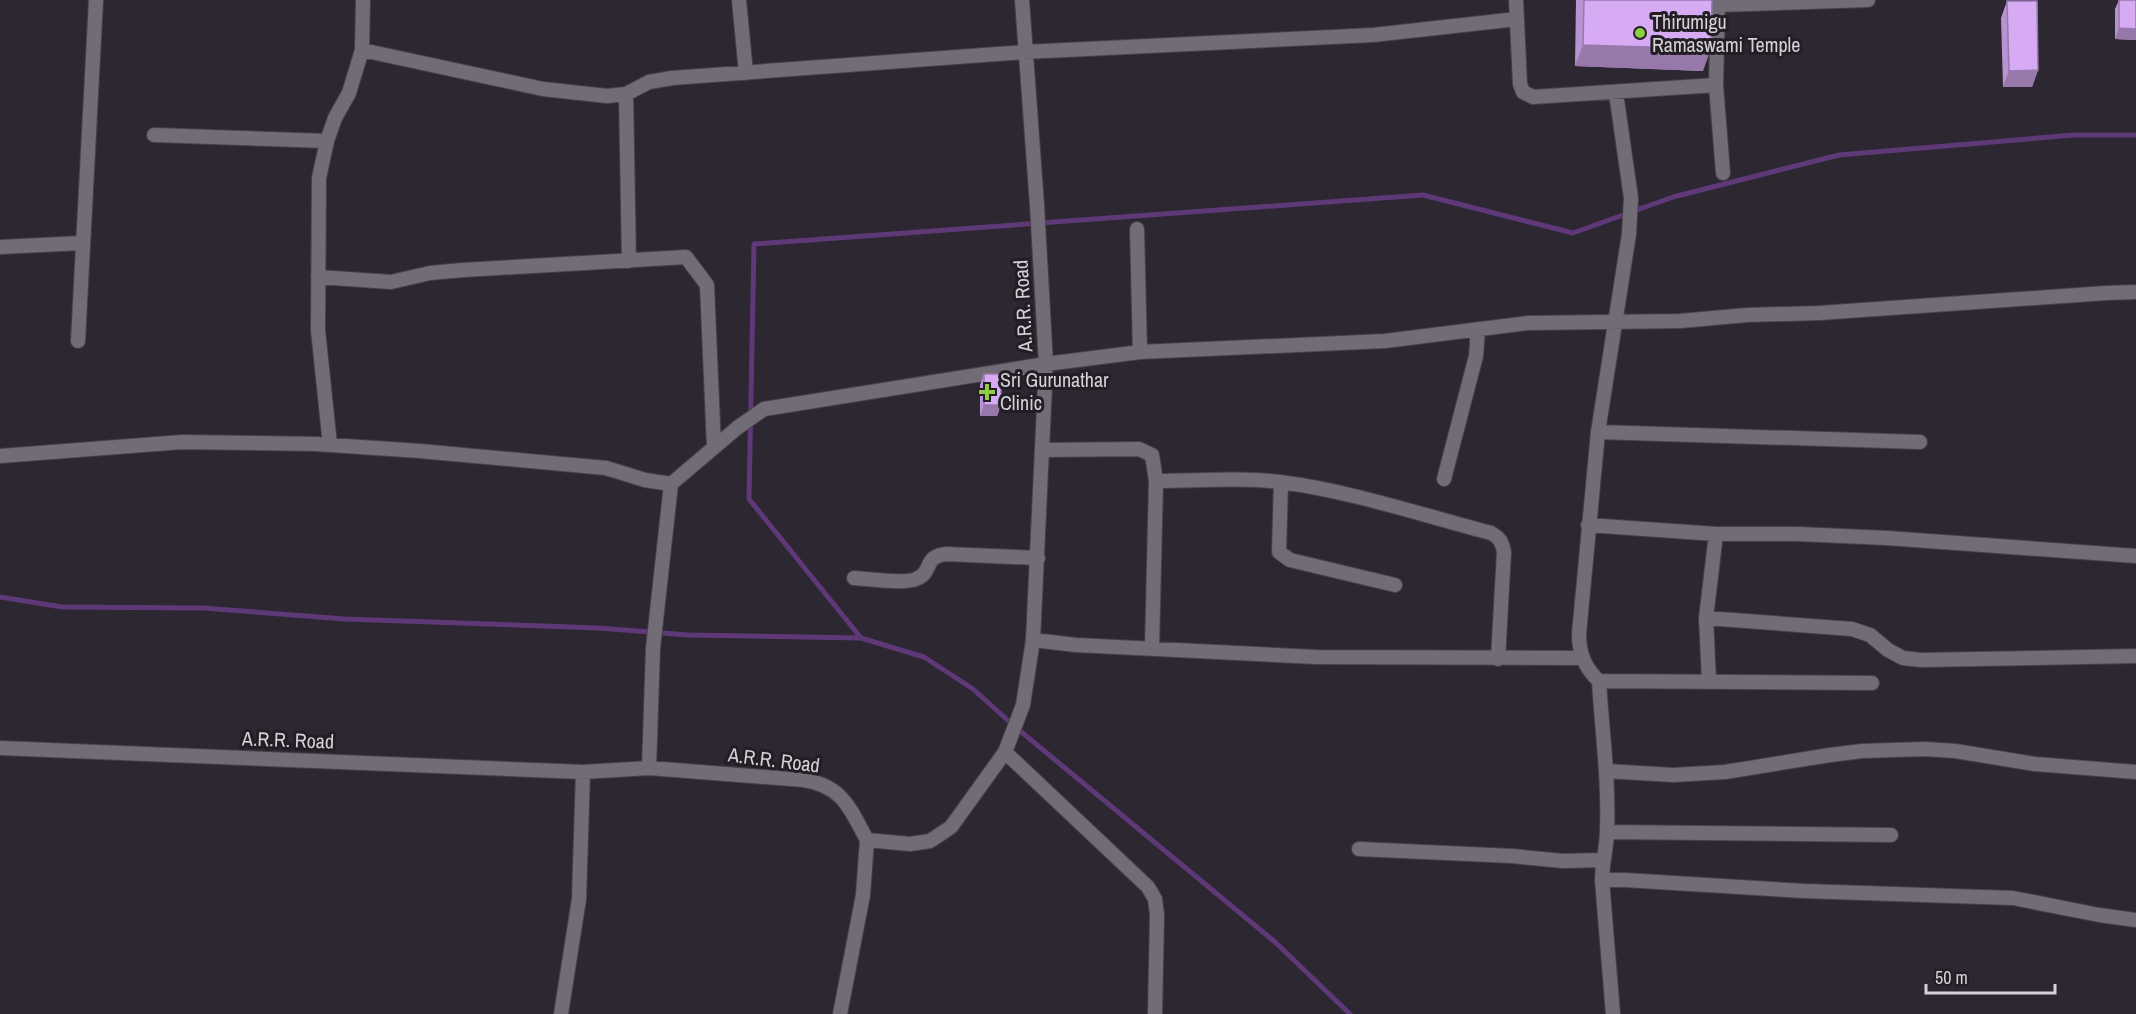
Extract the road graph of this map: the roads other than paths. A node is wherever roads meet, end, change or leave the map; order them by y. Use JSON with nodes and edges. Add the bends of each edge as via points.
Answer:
{"nodes":[{"id":1,"x":96,"y":0,"type":"edge"},
{"id":2,"x":363,"y":0,"type":"edge"},
{"id":3,"x":739,"y":0,"type":"edge"},
{"id":4,"x":1022,"y":0,"type":"edge"},
{"id":5,"x":1516,"y":0,"type":"edge"},
{"id":6,"x":1868,"y":0,"type":"edge"},
{"id":7,"x":1718,"y":3,"type":"edge"},
{"id":8,"x":1517,"y":19,"type":"junction"},
{"id":9,"x":362,"y":50,"type":"junction"},
{"id":10,"x":1024,"y":52,"type":"junction"},
{"id":11,"x":746,"y":73,"type":"junction"},
{"id":12,"x":1716,"y":85,"type":"junction"},
{"id":13,"x":1616,"y":93,"type":"junction"},
{"id":14,"x":626,"y":94,"type":"junction"},
{"id":15,"x":154,"y":135,"type":"dead end"},
{"id":16,"x":327,"y":141,"type":"junction"},
{"id":17,"x":1723,"y":173,"type":"dead end"},
{"id":18,"x":1137,"y":229,"type":"dead end"},
{"id":19,"x":82,"y":243,"type":"junction"},
{"id":20,"x":0,"y":247,"type":"edge"},
{"id":21,"x":629,"y":261,"type":"junction"},
{"id":22,"x":318,"y":277,"type":"junction"},
{"id":23,"x":2136,"y":292,"type":"edge"},
{"id":24,"x":1614,"y":322,"type":"junction"},
{"id":25,"x":1478,"y":329,"type":"junction"},
{"id":26,"x":78,"y":341,"type":"dead end"},
{"id":27,"x":1140,"y":352,"type":"junction"},
{"id":28,"x":1046,"y":364,"type":"junction"},
{"id":29,"x":1598,"y":432,"type":"junction"},
{"id":30,"x":1920,"y":442,"type":"dead end"},
{"id":31,"x":330,"y":445,"type":"junction"},
{"id":32,"x":714,"y":447,"type":"junction"},
{"id":33,"x":1042,"y":450,"type":"junction"},
{"id":34,"x":0,"y":456,"type":"edge"},
{"id":35,"x":1444,"y":479,"type":"dead end"},
{"id":36,"x":1156,"y":481,"type":"junction"},
{"id":37,"x":1281,"y":482,"type":"junction"},
{"id":38,"x":671,"y":484,"type":"junction"},
{"id":39,"x":1588,"y":525,"type":"junction"},
{"id":40,"x":1716,"y":534,"type":"junction"},
{"id":41,"x":2136,"y":556,"type":"edge"},
{"id":42,"x":1038,"y":558,"type":"junction"},
{"id":43,"x":854,"y":578,"type":"dead end"},
{"id":44,"x":1395,"y":585,"type":"dead end"},
{"id":45,"x":1706,"y":618,"type":"junction"},
{"id":46,"x":1033,"y":640,"type":"junction"},
{"id":47,"x":1152,"y":648,"type":"junction"},
{"id":48,"x":2136,"y":656,"type":"edge"},
{"id":49,"x":1498,"y":658,"type":"junction"},
{"id":50,"x":1582,"y":658,"type":"junction"},
{"id":51,"x":1599,"y":681,"type":"junction"},
{"id":52,"x":1709,"y":681,"type":"junction"},
{"id":53,"x":1872,"y":683,"type":"dead end"},
{"id":54,"x":1008,"y":746,"type":"junction"},
{"id":55,"x":0,"y":748,"type":"edge"},
{"id":56,"x":650,"y":768,"type":"junction"},
{"id":57,"x":1606,"y":771,"type":"junction"},
{"id":58,"x":584,"y":772,"type":"junction"},
{"id":59,"x":2136,"y":772,"type":"edge"},
{"id":60,"x":1607,"y":832,"type":"junction"},
{"id":61,"x":1891,"y":835,"type":"dead end"},
{"id":62,"x":867,"y":840,"type":"junction"},
{"id":63,"x":1359,"y":849,"type":"dead end"},
{"id":64,"x":1602,"y":860,"type":"junction"},
{"id":65,"x":1602,"y":880,"type":"junction"},
{"id":66,"x":2136,"y":920,"type":"edge"},
{"id":67,"x":561,"y":1014,"type":"edge"},
{"id":68,"x":840,"y":1014,"type":"edge"},
{"id":69,"x":1155,"y":1014,"type":"edge"},
{"id":70,"x":1613,"y":1014,"type":"edge"}],
"edges":[{"from":1,"to":19,"type":"street"},
{"from":2,"to":9,"type":"street"},
{"from":3,"to":11,"type":"street"},
{"from":4,"to":10,"type":"street","name":"A.R.R. Road"},
{"from":5,"to":8,"type":"street"},
{"from":6,"to":7,"type":"street"},
{"from":7,"to":12,"type":"street"},
{"from":8,"to":10,"type":"street","via":[[1373,35]]},
{"from":8,"to":13,"type":"street","via":[[1523,92],[1533,97]]},
{"from":9,"to":14,"type":"street","via":[[543,89],[607,96]]},
{"from":9,"to":16,"type":"street","via":[[349,93]]},
{"from":10,"to":11,"type":"street"},
{"from":10,"to":28,"type":"street","name":"A.R.R. Road"},
{"from":11,"to":14,"type":"street","via":[[649,82]]},
{"from":12,"to":13,"type":"street"},
{"from":12,"to":17,"type":"street"},
{"from":13,"to":24,"type":"street","via":[[1631,198]]},
{"from":14,"to":21,"type":"street"},
{"from":15,"to":16,"type":"street"},
{"from":16,"to":22,"type":"street","via":[[319,178]]},
{"from":18,"to":27,"type":"street"},
{"from":19,"to":20,"type":"street"},
{"from":19,"to":26,"type":"street"},
{"from":21,"to":22,"type":"street","via":[[463,270],[392,282]]},
{"from":21,"to":32,"type":"street","via":[[686,257],[707,285]]},
{"from":22,"to":31,"type":"street","via":[[318,330]]},
{"from":23,"to":24,"type":"street","via":[[1818,314]]},
{"from":24,"to":25,"type":"street","via":[[1528,322]]},
{"from":24,"to":29,"type":"street"},
{"from":25,"to":27,"type":"street","via":[[1385,341]]},
{"from":25,"to":35,"type":"street","via":[[1476,356]]},
{"from":27,"to":28,"type":"street"},
{"from":28,"to":32,"type":"street","via":[[764,409]]},
{"from":28,"to":33,"type":"street","name":"A.R.R. Road"},
{"from":29,"to":30,"type":"street"},
{"from":29,"to":39,"type":"street"},
{"from":31,"to":34,"type":"street","via":[[182,442]]},
{"from":31,"to":38,"type":"street","via":[[606,468]]},
{"from":32,"to":38,"type":"street"},
{"from":33,"to":36,"type":"street","via":[[1139,449],[1152,455]]},
{"from":33,"to":42,"type":"street","name":"A.R.R. Road"},
{"from":36,"to":37,"type":"street"},
{"from":36,"to":47,"type":"street"},
{"from":37,"to":44,"type":"street","via":[[1279,552],[1290,560]]},
{"from":37,"to":49,"type":"street","via":[[1352,496],[1498,537],[1504,552]]},
{"from":38,"to":56,"type":"street","via":[[653,648]]},
{"from":39,"to":40,"type":"street"},
{"from":39,"to":50,"type":"street","via":[[1579,634]]},
{"from":40,"to":41,"type":"street","via":[[1887,538]]},
{"from":40,"to":45,"type":"street"},
{"from":42,"to":43,"type":"street","via":[[936,555],[916,579]]},
{"from":42,"to":46,"type":"street","name":"A.R.R. Road"},
{"from":45,"to":48,"type":"street","via":[[1852,629],[1870,635],[1903,658],[1921,660]]},
{"from":45,"to":52,"type":"street"},
{"from":46,"to":47,"type":"street"},
{"from":46,"to":54,"type":"street","name":"A.R.R. Road","via":[[1023,705]]},
{"from":47,"to":49,"type":"street","via":[[1316,657]]},
{"from":49,"to":50,"type":"street"},
{"from":50,"to":51,"type":"street"},
{"from":51,"to":52,"type":"street"},
{"from":51,"to":57,"type":"street"},
{"from":52,"to":53,"type":"street"},
{"from":54,"to":62,"type":"street","name":"A.R.R. Road","via":[[951,827],[930,841],[910,844]]},
{"from":54,"to":69,"type":"street","via":[[1148,887],[1155,899]]},
{"from":55,"to":58,"type":"street","name":"A.R.R. Road"},
{"from":56,"to":58,"type":"street","name":"A.R.R. Road"},
{"from":56,"to":62,"type":"street","name":"A.R.R. Road","via":[[819,782],[843,799]]},
{"from":57,"to":59,"type":"street","via":[[1673,775],[1725,772],[1862,751],[1925,749]]},
{"from":57,"to":60,"type":"street"},
{"from":58,"to":67,"type":"street","via":[[579,899]]},
{"from":60,"to":61,"type":"street"},
{"from":60,"to":64,"type":"street"},
{"from":62,"to":68,"type":"street","via":[[863,895]]},
{"from":63,"to":64,"type":"street"},
{"from":64,"to":65,"type":"street"},
{"from":65,"to":66,"type":"street","via":[[2013,898]]},
{"from":65,"to":70,"type":"street"}]}
